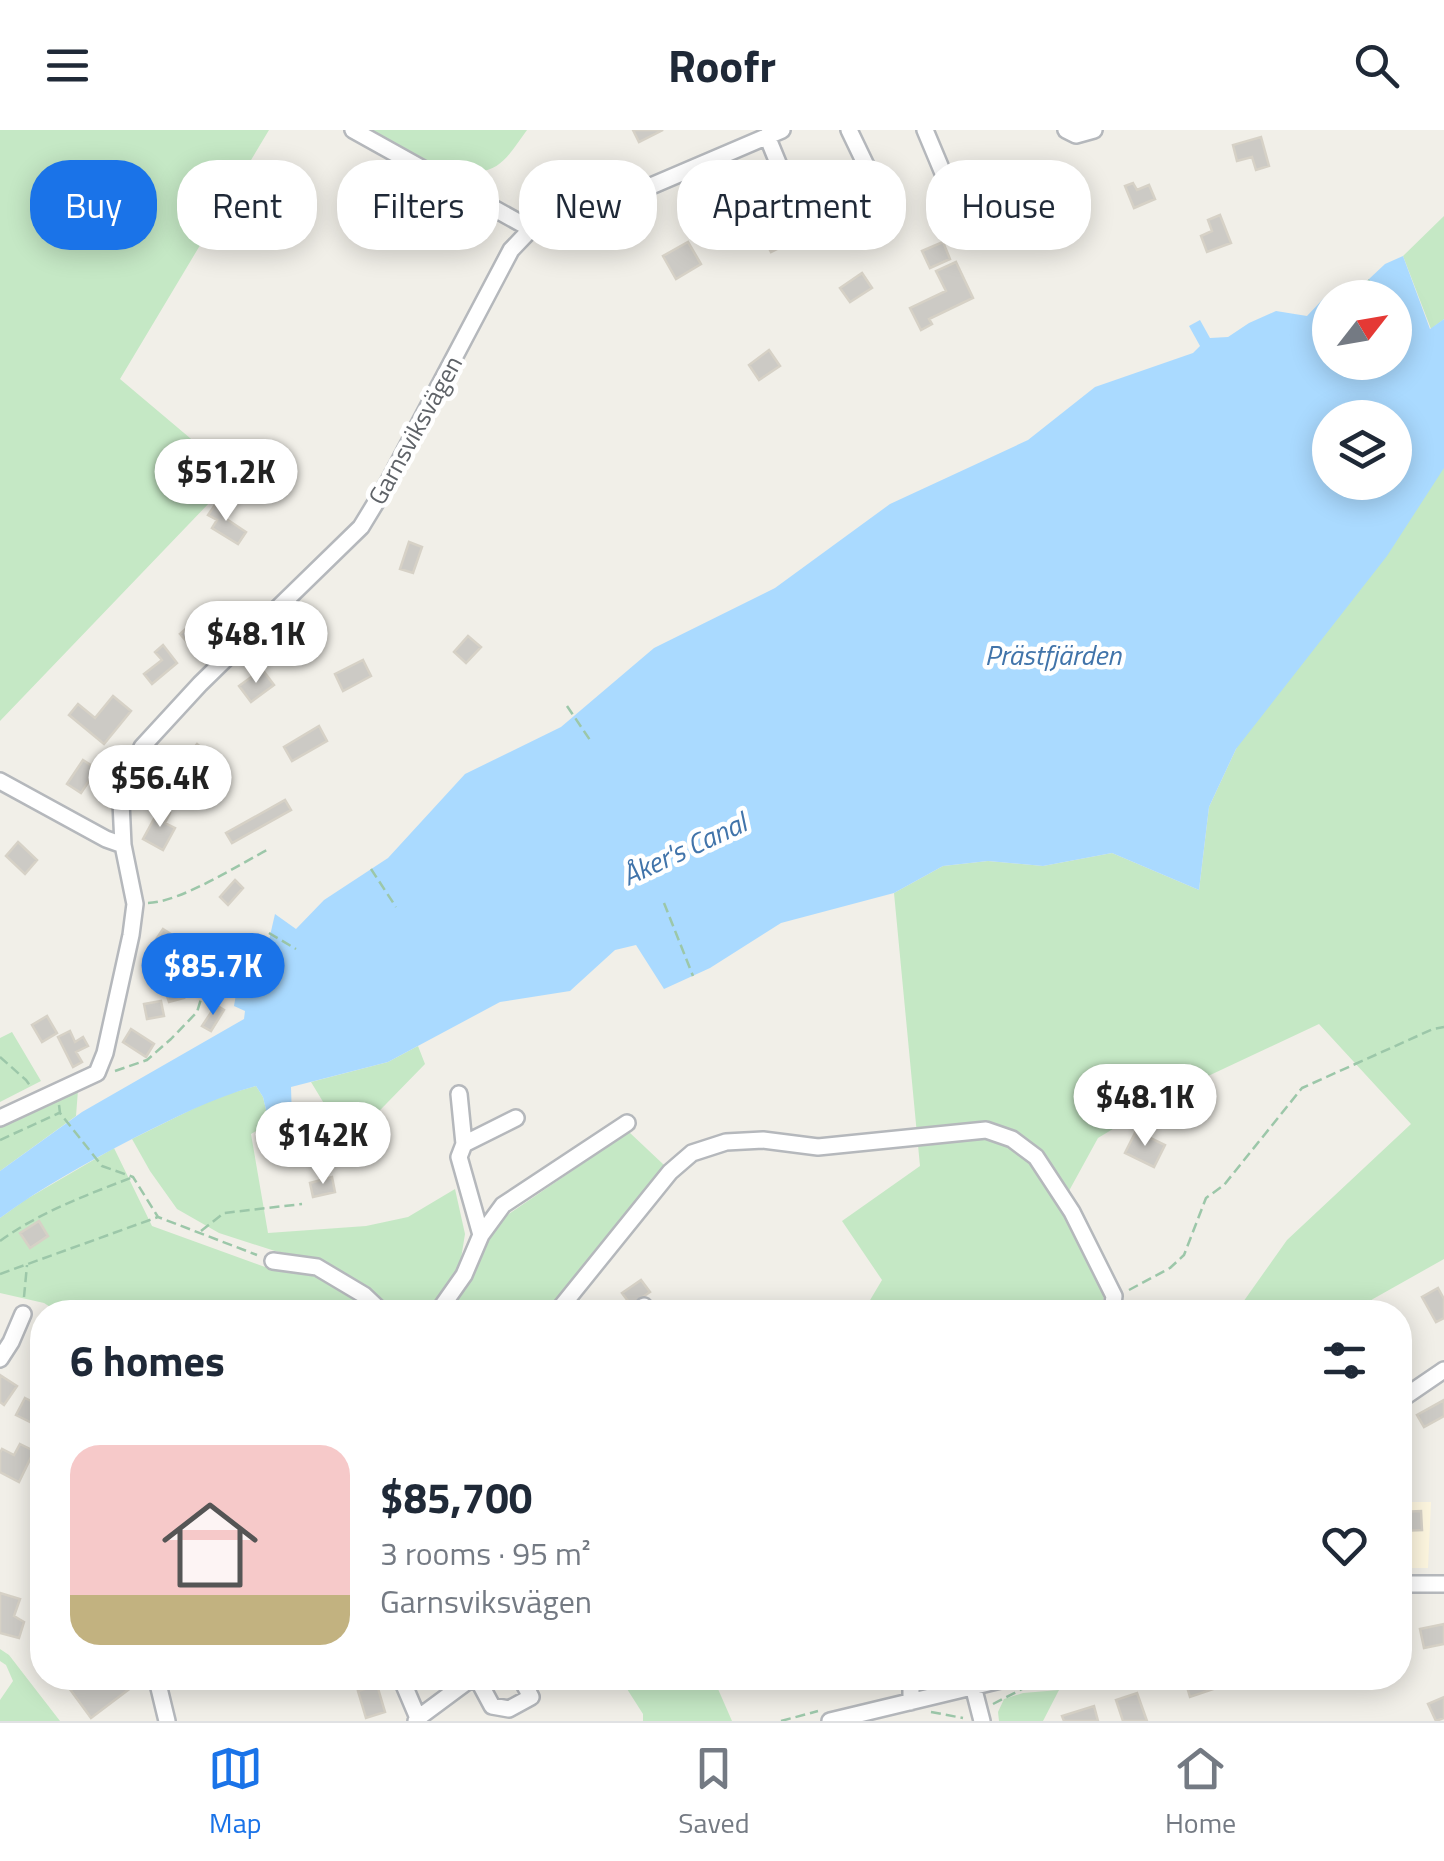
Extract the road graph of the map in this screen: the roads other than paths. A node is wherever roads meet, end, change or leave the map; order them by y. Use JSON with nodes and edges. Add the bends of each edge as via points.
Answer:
{"nodes":[{"id":1,"x":353,"y":130,"type":"edge"},
{"id":2,"x":848,"y":130,"type":"edge"},
{"id":3,"x":926,"y":130,"type":"edge"},
{"id":4,"x":1066,"y":130,"type":"edge"},
{"id":5,"x":1094,"y":130,"type":"edge"},
{"id":6,"x":775,"y":133,"type":"edge"},
{"id":7,"x":782,"y":160,"type":"edge"},
{"id":8,"x":863,"y":160,"type":"edge"},
{"id":9,"x":938,"y":160,"type":"edge"},
{"id":10,"x":657,"y":183,"type":"edge"},
{"id":11,"x":519,"y":222,"type":"edge"},
{"id":12,"x":519,"y":242,"type":"edge"},
{"id":13,"x":0,"y":781,"type":"edge"},
{"id":14,"x":123,"y":845,"type":"junction"},
{"id":15,"x":459,"y":1094,"type":"dead end"},
{"id":16,"x":0,"y":1118,"type":"edge"},
{"id":17,"x":516,"y":1118,"type":"dead end"},
{"id":18,"x":628,"y":1123,"type":"dead end"},
{"id":19,"x":464,"y":1144,"type":"junction"},
{"id":20,"x":481,"y":1235,"type":"junction"},
{"id":21,"x":273,"y":1261,"type":"road end"},
{"id":22,"x":369,"y":1300,"type":"edge"},
{"id":23,"x":446,"y":1300,"type":"edge"},
{"id":24,"x":567,"y":1300,"type":"edge"},
{"id":25,"x":1111,"y":1300,"type":"edge"},
{"id":26,"x":23,"y":1314,"type":"road end"},
{"id":27,"x":0,"y":1359,"type":"edge"},
{"id":28,"x":1444,"y":1370,"type":"edge"},
{"id":29,"x":1412,"y":1392,"type":"edge"},
{"id":30,"x":1412,"y":1584,"type":"edge"},
{"id":31,"x":1444,"y":1584,"type":"edge"},
{"id":32,"x":159,"y":1690,"type":"edge"},
{"id":33,"x":406,"y":1690,"type":"edge"},
{"id":34,"x":458,"y":1690,"type":"edge"},
{"id":35,"x":482,"y":1690,"type":"edge"},
{"id":36,"x":527,"y":1690,"type":"edge"},
{"id":37,"x":913,"y":1690,"type":"edge"},
{"id":38,"x":962,"y":1690,"type":"edge"},
{"id":39,"x":974,"y":1690,"type":"edge"},
{"id":40,"x":917,"y":1706,"type":"junction"},
{"id":41,"x":981,"y":1716,"type":"edge"},
{"id":42,"x":417,"y":1720,"type":"edge"},
{"id":43,"x":167,"y":1721,"type":"edge"},
{"id":44,"x":830,"y":1721,"type":"edge"}],
"edges":[{"from":1,"to":11,"type":"street"},
{"from":2,"to":8,"type":"street"},
{"from":3,"to":9,"type":"street"},
{"from":4,"to":5,"type":"street","via":[[1076,136]]},
{"from":6,"to":7,"type":"street"},
{"from":6,"to":10,"type":"street"},
{"from":12,"to":14,"type":"street","name":"Garnsviksvägen","via":[[361,526],[142,747],[121,802]]},
{"from":13,"to":14,"type":"street"},
{"from":14,"to":16,"type":"street","name":"Garnsviksvägen","via":[[135,904],[97,1073]]},
{"from":15,"to":19,"type":"street"},
{"from":17,"to":19,"type":"street"},
{"from":18,"to":20,"type":"street","via":[[503,1205]]},
{"from":19,"to":20,"type":"street","via":[[459,1157]]},
{"from":20,"to":23,"type":"street"},
{"from":21,"to":22,"type":"street","via":[[316,1267]]},
{"from":24,"to":25,"type":"street","via":[[692,1152],[726,1142],[818,1146],[986,1130],[1036,1157],[1072,1212]]},
{"from":26,"to":27,"type":"street"},
{"from":28,"to":29,"type":"street"},
{"from":30,"to":31,"type":"street"},
{"from":32,"to":43,"type":"street"},
{"from":33,"to":42,"type":"street"},
{"from":34,"to":42,"type":"street"},
{"from":35,"to":36,"type":"street","via":[[492,1706],[509,1709],[531,1697]]},
{"from":37,"to":40,"type":"street"},
{"from":38,"to":40,"type":"street"},
{"from":39,"to":41,"type":"street"},
{"from":40,"to":44,"type":"street"}]}
